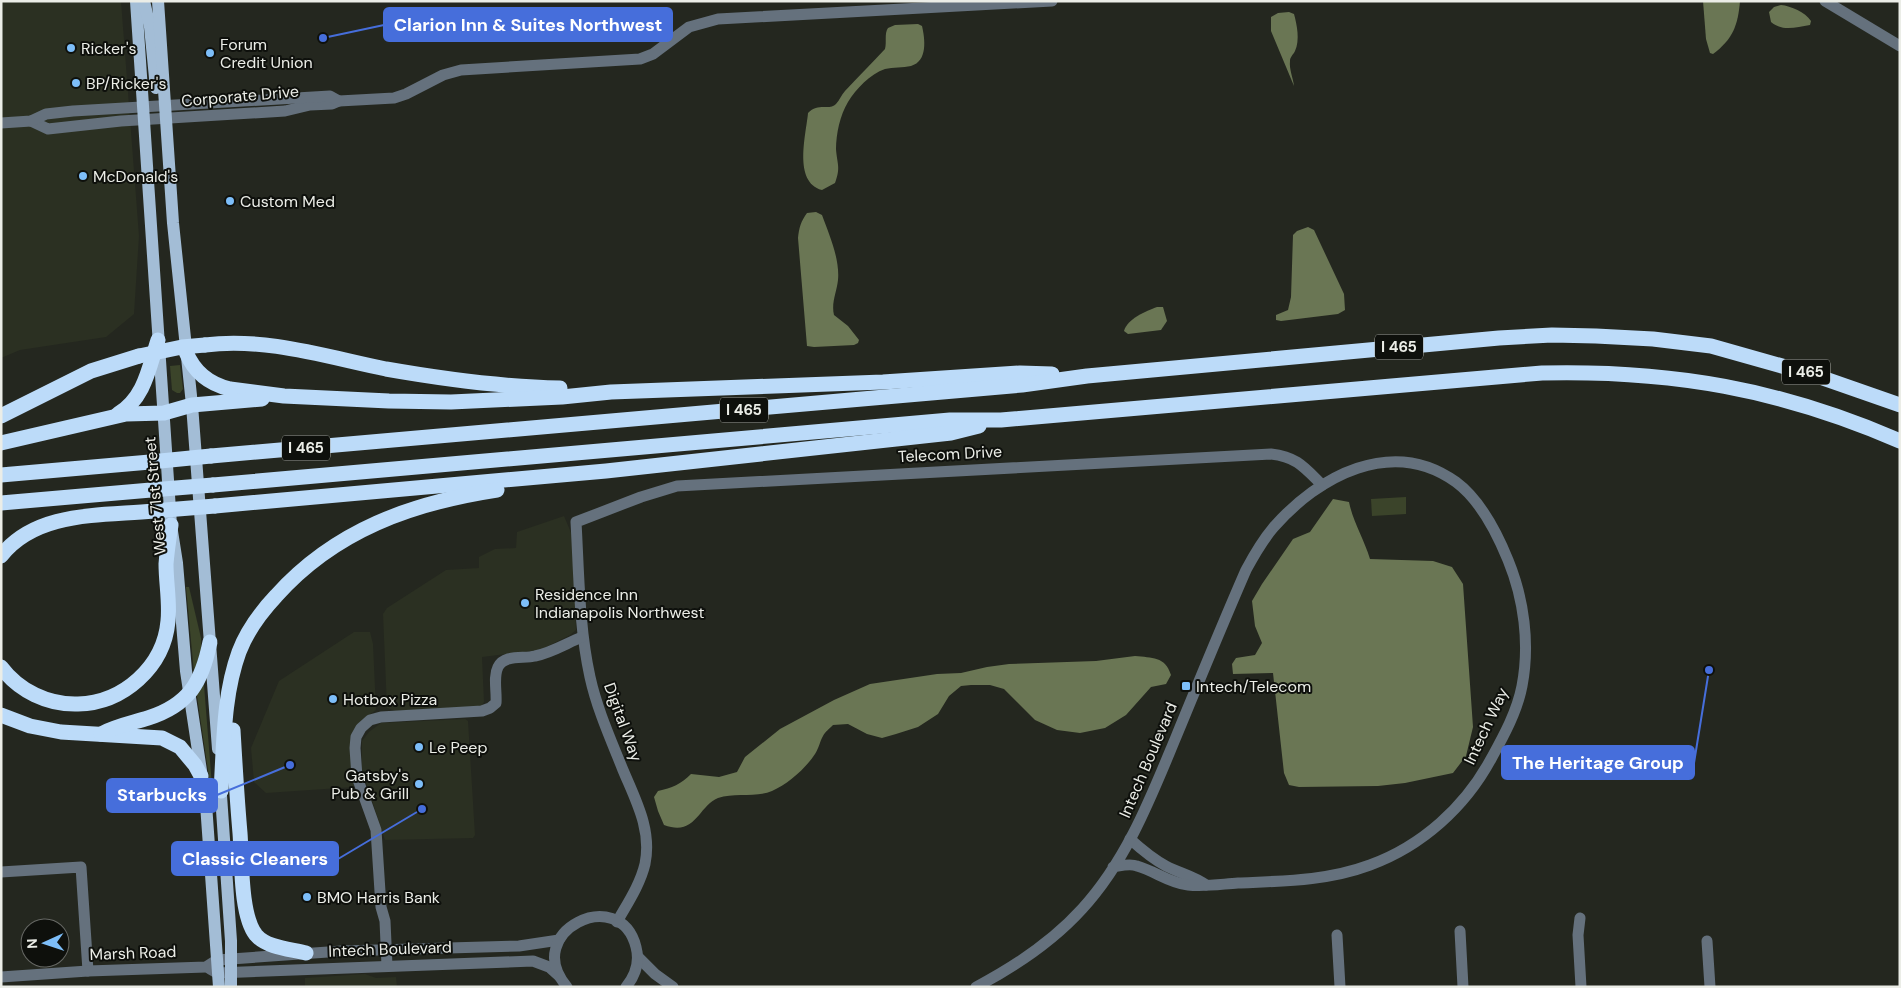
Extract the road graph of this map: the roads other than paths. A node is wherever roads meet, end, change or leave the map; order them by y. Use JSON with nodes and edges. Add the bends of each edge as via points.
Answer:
{"nodes":[{"id":1,"x":136,"y":1,"type":"edge"},
{"id":2,"x":144,"y":1,"type":"edge"},
{"id":3,"x":158,"y":1,"type":"edge"},
{"id":4,"x":1052,"y":1,"type":"edge"},
{"id":5,"x":1825,"y":1,"type":"edge"},
{"id":6,"x":1900,"y":46,"type":"edge"},
{"id":7,"x":339,"y":101,"type":"junction"},
{"id":8,"x":143,"y":106,"type":"junction"},
{"id":9,"x":162,"y":106,"type":"junction"},
{"id":10,"x":166,"y":119,"type":"junction"},
{"id":11,"x":144,"y":120,"type":"junction"},
{"id":12,"x":31,"y":121,"type":"junction"},
{"id":13,"x":1,"y":123,"type":"edge"},
{"id":14,"x":158,"y":340,"type":"junction"},
{"id":15,"x":186,"y":352,"type":"junction"},
{"id":16,"x":1087,"y":376,"type":"junction"},
{"id":17,"x":611,"y":392,"type":"junction"},
{"id":18,"x":284,"y":396,"type":"junction"},
{"id":19,"x":192,"y":405,"type":"junction"},
{"id":20,"x":1900,"y":405,"type":"edge"},
{"id":21,"x":164,"y":413,"type":"junction"},
{"id":22,"x":1,"y":416,"type":"edge"},
{"id":23,"x":112,"y":416,"type":"junction"},
{"id":24,"x":1001,"y":420,"type":"junction"},
{"id":25,"x":1900,"y":441,"type":"edge"},
{"id":26,"x":1,"y":443,"type":"edge"},
{"id":27,"x":1376,"y":462,"type":"joint"},
{"id":28,"x":606,"y":471,"type":"junction"},
{"id":29,"x":1,"y":475,"type":"edge"},
{"id":30,"x":1322,"y":485,"type":"junction"},
{"id":31,"x":1,"y":503,"type":"edge"},
{"id":32,"x":576,"y":522,"type":"joint"},
{"id":33,"x":171,"y":525,"type":"junction"},
{"id":34,"x":1,"y":556,"type":"edge"},
{"id":35,"x":266,"y":608,"type":"junction"},
{"id":36,"x":582,"y":637,"type":"junction"},
{"id":37,"x":210,"y":642,"type":"junction"},
{"id":38,"x":1,"y":667,"type":"edge"},
{"id":39,"x":190,"y":693,"type":"junction"},
{"id":40,"x":1,"y":715,"type":"edge"},
{"id":41,"x":101,"y":734,"type":"junction"},
{"id":42,"x":201,"y":776,"type":"junction"},
{"id":43,"x":221,"y":790,"type":"junction"},
{"id":44,"x":1130,"y":839,"type":"junction"},
{"id":45,"x":1113,"y":867,"type":"junction"},
{"id":46,"x":1,"y":872,"type":"edge"},
{"id":47,"x":1206,"y":885,"type":"junction"},
{"id":48,"x":1580,"y":918,"type":"dead end"},
{"id":49,"x":617,"y":922,"type":"junction"},
{"id":50,"x":1460,"y":931,"type":"dead end"},
{"id":51,"x":1336,"y":935,"type":"dead end"},
{"id":52,"x":560,"y":940,"type":"junction"},
{"id":53,"x":1707,"y":941,"type":"dead end"},
{"id":54,"x":386,"y":950,"type":"junction"},
{"id":55,"x":306,"y":953,"type":"junction"},
{"id":56,"x":638,"y":957,"type":"junction"},
{"id":57,"x":231,"y":959,"type":"junction"},
{"id":58,"x":213,"y":966,"type":"junction"},
{"id":59,"x":387,"y":966,"type":"junction"},
{"id":60,"x":88,"y":971,"type":"junction"},
{"id":61,"x":231,"y":972,"type":"junction"},
{"id":62,"x":560,"y":976,"type":"junction"},
{"id":63,"x":3,"y":980,"type":"edge"},
{"id":64,"x":219,"y":987,"type":"edge"},
{"id":65,"x":231,"y":987,"type":"edge"},
{"id":66,"x":567,"y":987,"type":"edge"},
{"id":67,"x":626,"y":987,"type":"edge"},
{"id":68,"x":673,"y":987,"type":"edge"},
{"id":69,"x":976,"y":987,"type":"edge"},
{"id":70,"x":1340,"y":987,"type":"edge"},
{"id":71,"x":1463,"y":987,"type":"edge"},
{"id":72,"x":1581,"y":987,"type":"edge"},
{"id":73,"x":1710,"y":987,"type":"edge"}],
"edges":[{"from":1,"to":8,"type":"main road","name":"West 71st Street"},
{"from":2,"to":9,"type":"main road","via":[[155,82]]},
{"from":3,"to":9,"type":"main road"},
{"from":4,"to":7,"type":"street","name":"Corporate Drive","via":[[718,19],[689,27],[653,54],[640,59],[468,69],[443,75],[394,98]]},
{"from":5,"to":6,"type":"street"},
{"from":7,"to":9,"type":"street","name":"Corporate Drive","via":[[330,96]]},
{"from":7,"to":10,"type":"street","name":"Corporate Drive","via":[[284,111]]},
{"from":8,"to":9,"type":"street","name":"Corporate Drive"},
{"from":8,"to":11,"type":"main road","name":"West 71st Street"},
{"from":8,"to":12,"type":"street","name":"Corporate Drive","via":[[46,114]]},
{"from":9,"to":10,"type":"main road"},
{"from":10,"to":11,"type":"street","name":"Corporate Drive"},
{"from":10,"to":15,"type":"main road"},
{"from":11,"to":12,"type":"street","name":"Corporate Drive","via":[[48,128]]},
{"from":11,"to":14,"type":"main road","name":"West 71st Street"},
{"from":12,"to":13,"type":"street"},
{"from":14,"to":21,"type":"main road","name":"West 71st Street"},
{"from":14,"to":23,"type":"highway","via":[[140,394],[126,409]]},
{"from":15,"to":18,"type":"highway","via":[[198,372],[221,387]]},
{"from":15,"to":19,"type":"main road"},
{"from":16,"to":17,"type":"highway","via":[[1020,373],[883,382]]},
{"from":16,"to":20,"type":"highway","number":"I 465","via":[[1499,338],[1604,336],[1711,346],[1822,377]]},
{"from":16,"to":29,"type":"highway","number":"I 465","bridge":true,"via":[[1022,385]]},
{"from":17,"to":18,"type":"highway","via":[[451,402]]},
{"from":17,"to":22,"type":"highway","bridge":true,"via":[[454,380],[259,345],[224,344],[182,347],[91,371]]},
{"from":18,"to":19,"type":"highway"},
{"from":19,"to":21,"type":"highway"},
{"from":19,"to":37,"type":"main road"},
{"from":21,"to":23,"type":"highway","via":[[136,412]]},
{"from":21,"to":33,"type":"main road","name":"West 71st Street"},
{"from":23,"to":26,"type":"highway"},
{"from":24,"to":25,"type":"highway","number":"I 465","via":[[1542,373],[1596,372],[1689,379],[1749,391],[1837,415]]},
{"from":24,"to":28,"type":"highway","via":[[951,433]]},
{"from":24,"to":31,"type":"highway","number":"I 465","bridge":true,"via":[[950,420]]},
{"from":27,"to":30,"type":"street","name":"Intech Boulevard","via":[[1354,468]]},
{"from":27,"to":47,"type":"street","name":"Intech Way","via":[[1404,460],[1457,482],[1493,528],[1516,581],[1524,615],[1525,652],[1520,696],[1504,736],[1480,778],[1459,805],[1411,844],[1372,865],[1307,880]]},
{"from":28,"to":34,"type":"highway","bridge":true,"via":[[71,519],[48,523],[25,534]]},
{"from":28,"to":35,"type":"highway","via":[[474,493],[430,503],[378,522],[321,554],[296,575]]},
{"from":30,"to":32,"type":"street","name":"Telecom Drive","via":[[1300,463],[1286,456],[1171,458],[677,486]]},
{"from":30,"to":44,"type":"street","name":"Intech Boulevard","via":[[1281,518],[1251,559],[1148,805]]},
{"from":32,"to":36,"type":"street","name":"Digital Way"},
{"from":33,"to":38,"type":"highway","via":[[166,564],[169,612],[166,633],[152,664],[126,690],[92,703],[50,701],[33,694]]},
{"from":33,"to":39,"type":"main road","name":"West 71st Street"},
{"from":35,"to":43,"type":"highway","via":[[244,639],[230,681]]},
{"from":35,"to":55,"type":"highway","via":[[244,656],[233,707],[244,890],[248,916],[256,935],[277,946]]},
{"from":36,"to":49,"type":"street","name":"Digital Way","via":[[593,688],[641,813],[647,837],[639,882]]},
{"from":36,"to":54,"type":"street","via":[[535,656],[503,662],[497,674],[496,703],[490,708],[381,717],[367,722],[358,733],[354,748],[357,777],[376,830]]},
{"from":37,"to":39,"type":"highway","via":[[205,666]]},
{"from":37,"to":43,"type":"main road"},
{"from":39,"to":41,"type":"highway","via":[[160,714]]},
{"from":39,"to":42,"type":"main road","name":"West 71st Street"},
{"from":40,"to":41,"type":"highway","via":[[44,730]]},
{"from":41,"to":42,"type":"highway","via":[[154,737],[170,742],[188,756]]},
{"from":42,"to":58,"type":"main road","name":"West 71st Street","via":[[206,804]]},
{"from":43,"to":57,"type":"main road"},
{"from":44,"to":45,"type":"street","name":"Intech Boulevard"},
{"from":44,"to":47,"type":"street","via":[[1164,865]]},
{"from":45,"to":47,"type":"street","name":"Intech Way","via":[[1136,865],[1177,883]]},
{"from":45,"to":69,"type":"street","name":"Intech Boulevard","via":[[1083,908],[1063,927],[1018,962]]},
{"from":46,"to":60,"type":"street","via":[[82,867]]},
{"from":48,"to":72,"type":"street"},
{"from":49,"to":52,"type":"street","via":[[602,917],[586,918],[571,925]]},
{"from":49,"to":56,"type":"street","via":[[633,938]]},
{"from":50,"to":71,"type":"street"},
{"from":51,"to":70,"type":"street"},
{"from":52,"to":54,"type":"street","name":"Intech Boulevard","via":[[519,946]]},
{"from":52,"to":62,"type":"street","via":[[555,957]]},
{"from":53,"to":73,"type":"street"},
{"from":54,"to":55,"type":"street","name":"Intech Boulevard"},
{"from":54,"to":59,"type":"street"},
{"from":55,"to":57,"type":"street","name":"Intech Boulevard"},
{"from":56,"to":67,"type":"street","via":[[635,972]]},
{"from":56,"to":68,"type":"street"},
{"from":57,"to":58,"type":"street","name":"Intech Boulevard"},
{"from":57,"to":61,"type":"main road"},
{"from":58,"to":60,"type":"street","name":"Marsh Road"},
{"from":58,"to":61,"type":"street","name":"Intech Boulevard"},
{"from":58,"to":64,"type":"main road","name":"West 71st Street"},
{"from":59,"to":61,"type":"street","name":"Intech Boulevard"},
{"from":59,"to":62,"type":"street","name":"Intech Boulevard","via":[[533,961],[549,967]]},
{"from":60,"to":63,"type":"street","name":"Marsh Road"},
{"from":61,"to":65,"type":"main road"},
{"from":62,"to":66,"type":"street"}]}
